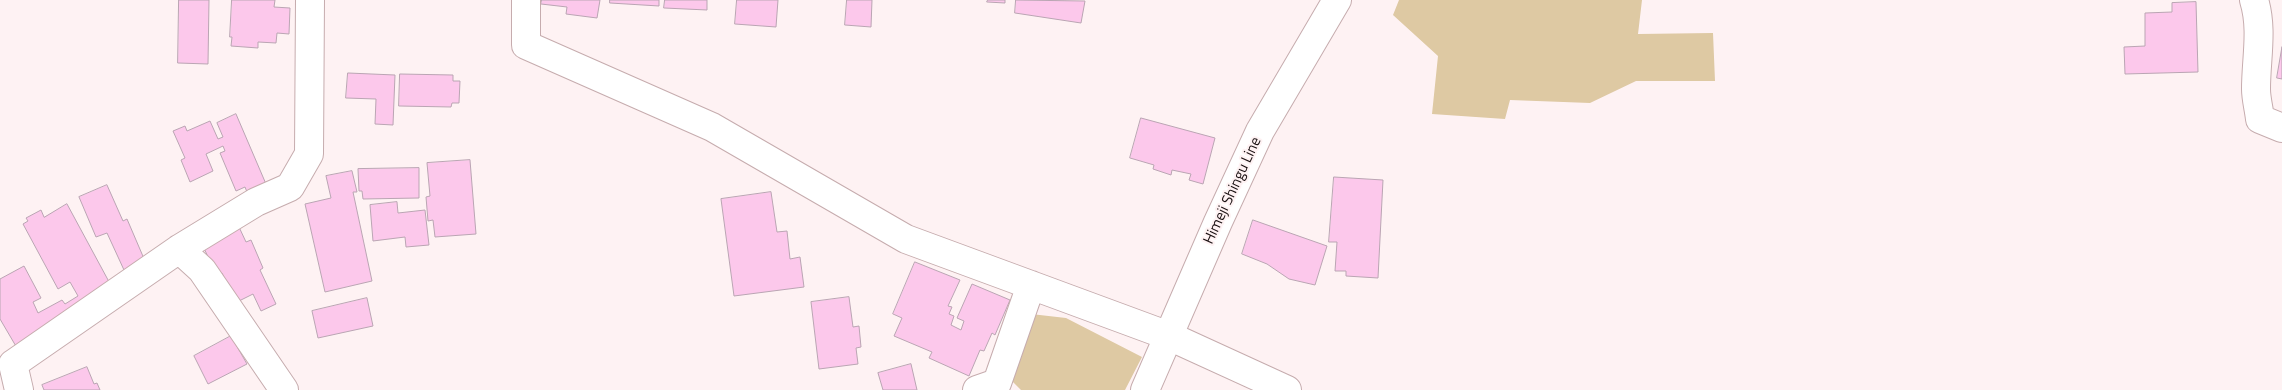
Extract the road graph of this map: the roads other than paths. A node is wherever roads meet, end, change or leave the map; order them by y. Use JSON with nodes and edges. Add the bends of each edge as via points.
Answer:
{"nodes":[{"id":1,"x":310,"y":0,"type":"edge"},
{"id":2,"x":526,"y":0,"type":"edge"},
{"id":3,"x":1338,"y":0,"type":"edge"},
{"id":4,"x":2254,"y":0,"type":"edge"},
{"id":5,"x":2282,"y":128,"type":"edge"},
{"id":6,"x":179,"y":248,"type":"junction"},
{"id":7,"x":1031,"y":285,"type":"junction"},
{"id":8,"x":1169,"y":336,"type":"junction"},
{"id":9,"x":11,"y":371,"type":"edge"},
{"id":10,"x":993,"y":388,"type":"edge"},
{"id":11,"x":284,"y":390,"type":"edge"},
{"id":12,"x":1145,"y":390,"type":"edge"},
{"id":13,"x":1286,"y":390,"type":"edge"}],
"edges":[{"from":1,"to":6,"type":"street","via":[[309,154],[290,187],[256,202]]},
{"from":2,"to":7,"type":"street","via":[[526,45],[712,127],[906,239]]},
{"from":3,"to":8,"type":"street","name":"Himeji Shingu Line","via":[[1260,131]]},
{"from":4,"to":5,"type":"street","via":[[2258,49],[2256,90],[2260,119]]},
{"from":6,"to":9,"type":"street"},
{"from":6,"to":11,"type":"street","via":[[202,270]]},
{"from":7,"to":8,"type":"street"},
{"from":7,"to":10,"type":"street"},
{"from":8,"to":12,"type":"street","name":"Himeji Shingu Line"},
{"from":8,"to":13,"type":"street"}]}
